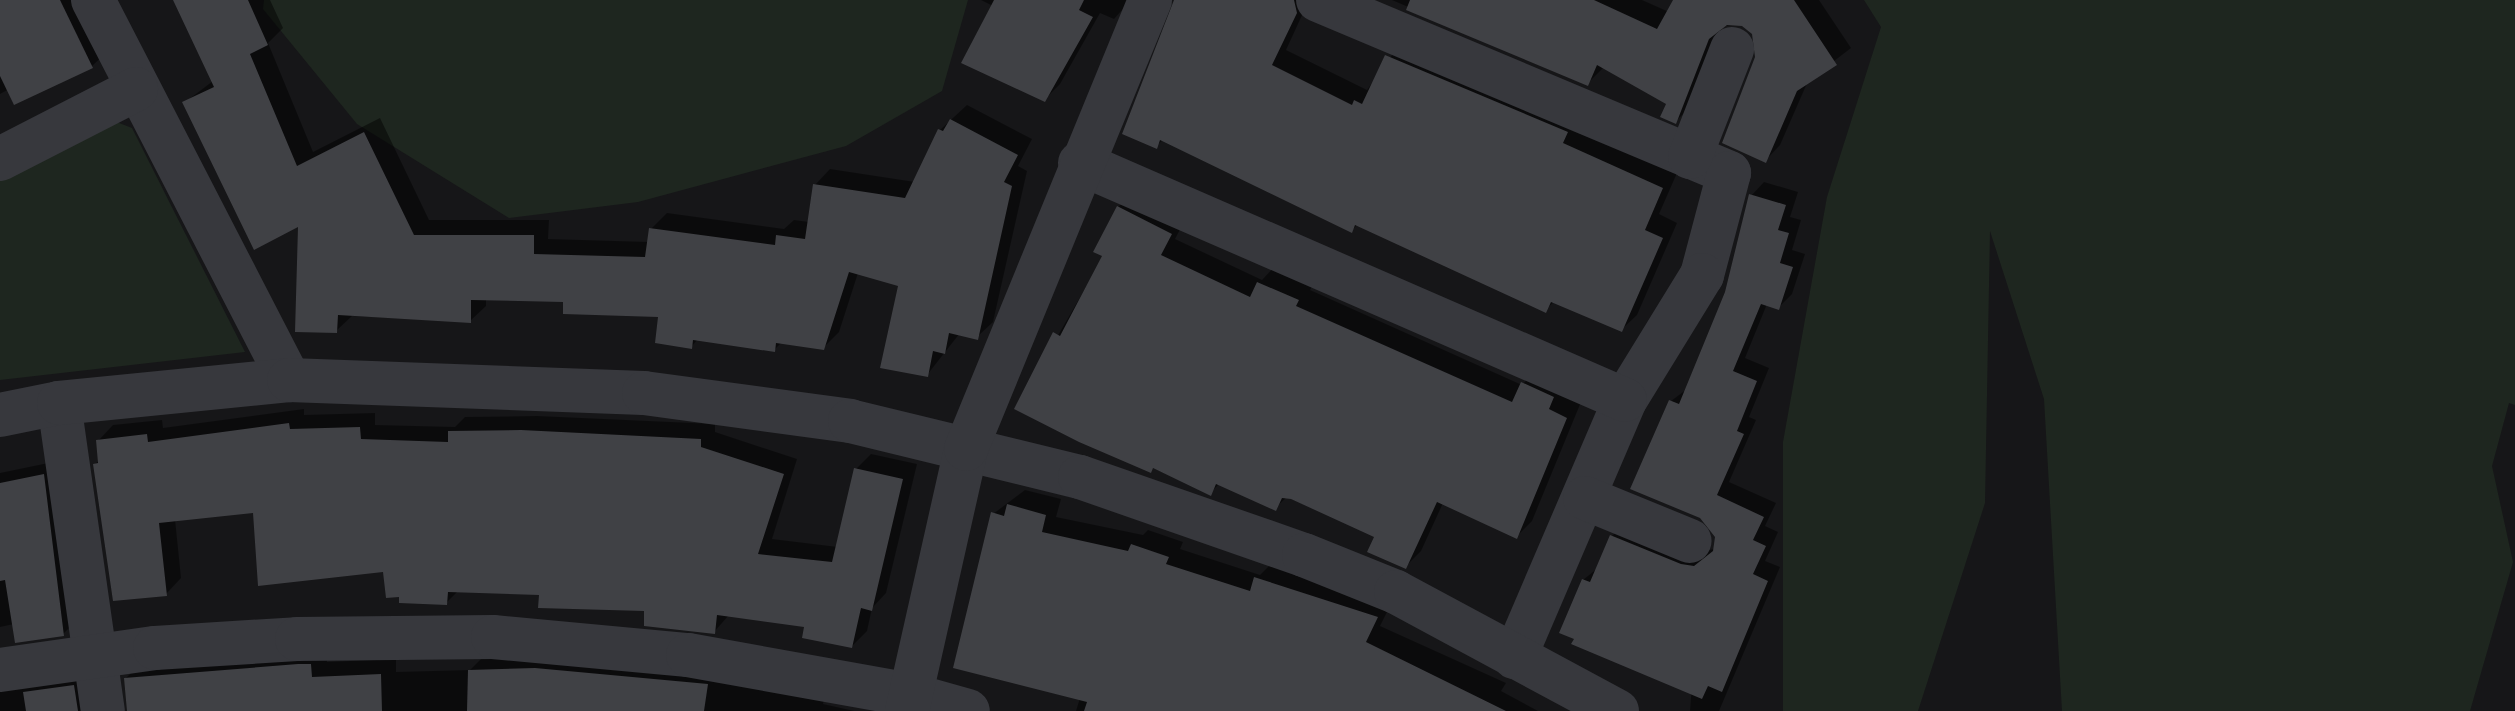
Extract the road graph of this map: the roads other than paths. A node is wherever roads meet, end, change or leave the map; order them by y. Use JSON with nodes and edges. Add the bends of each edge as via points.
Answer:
{"nodes":[{"id":1,"x":93,"y":0,"type":"edge"},
{"id":2,"x":1150,"y":0,"type":"edge"},
{"id":3,"x":1318,"y":0,"type":"edge"},
{"id":4,"x":1732,"y":49,"type":"dead end"},
{"id":5,"x":136,"y":89,"type":"junction"},
{"id":6,"x":1690,"y":157,"type":"junction"},
{"id":7,"x":0,"y":159,"type":"edge"},
{"id":8,"x":1080,"y":163,"type":"junction"},
{"id":9,"x":289,"y":380,"type":"junction"},
{"id":10,"x":1625,"y":400,"type":"junction"},
{"id":11,"x":59,"y":403,"type":"junction"},
{"id":12,"x":0,"y":415,"type":"edge"},
{"id":13,"x":966,"y":449,"type":"junction"},
{"id":14,"x":1585,"y":498,"type":"junction"},
{"id":15,"x":1690,"y":541,"type":"dead end"},
{"id":16,"x":95,"y":656,"type":"junction"},
{"id":17,"x":1515,"y":657,"type":"junction"},
{"id":18,"x":0,"y":670,"type":"edge"},
{"id":19,"x":909,"y":703,"type":"edge"},
{"id":20,"x":103,"y":711,"type":"edge"},
{"id":21,"x":968,"y":711,"type":"edge"},
{"id":22,"x":1617,"y":711,"type":"edge"}],
"edges":[{"from":1,"to":5,"type":"street"},
{"from":2,"to":8,"type":"street"},
{"from":3,"to":6,"type":"street"},
{"from":4,"to":6,"type":"street"},
{"from":5,"to":7,"type":"street"},
{"from":5,"to":9,"type":"street"},
{"from":6,"to":10,"type":"street","via":[[1729,173],[1702,275]]},
{"from":8,"to":10,"type":"street"},
{"from":8,"to":13,"type":"street"},
{"from":9,"to":11,"type":"street"},
{"from":9,"to":13,"type":"street","via":[[644,393],[850,421]]},
{"from":10,"to":14,"type":"street"},
{"from":11,"to":12,"type":"street"},
{"from":11,"to":16,"type":"street"},
{"from":13,"to":17,"type":"street","via":[[1080,477],[1304,555],[1396,592]]},
{"from":13,"to":19,"type":"street"},
{"from":14,"to":15,"type":"street"},
{"from":14,"to":17,"type":"street"},
{"from":16,"to":18,"type":"street"},
{"from":16,"to":19,"type":"street","via":[[297,639],[493,637],[688,655]]},
{"from":16,"to":20,"type":"street"},
{"from":17,"to":22,"type":"street"},
{"from":19,"to":21,"type":"street"}]}
